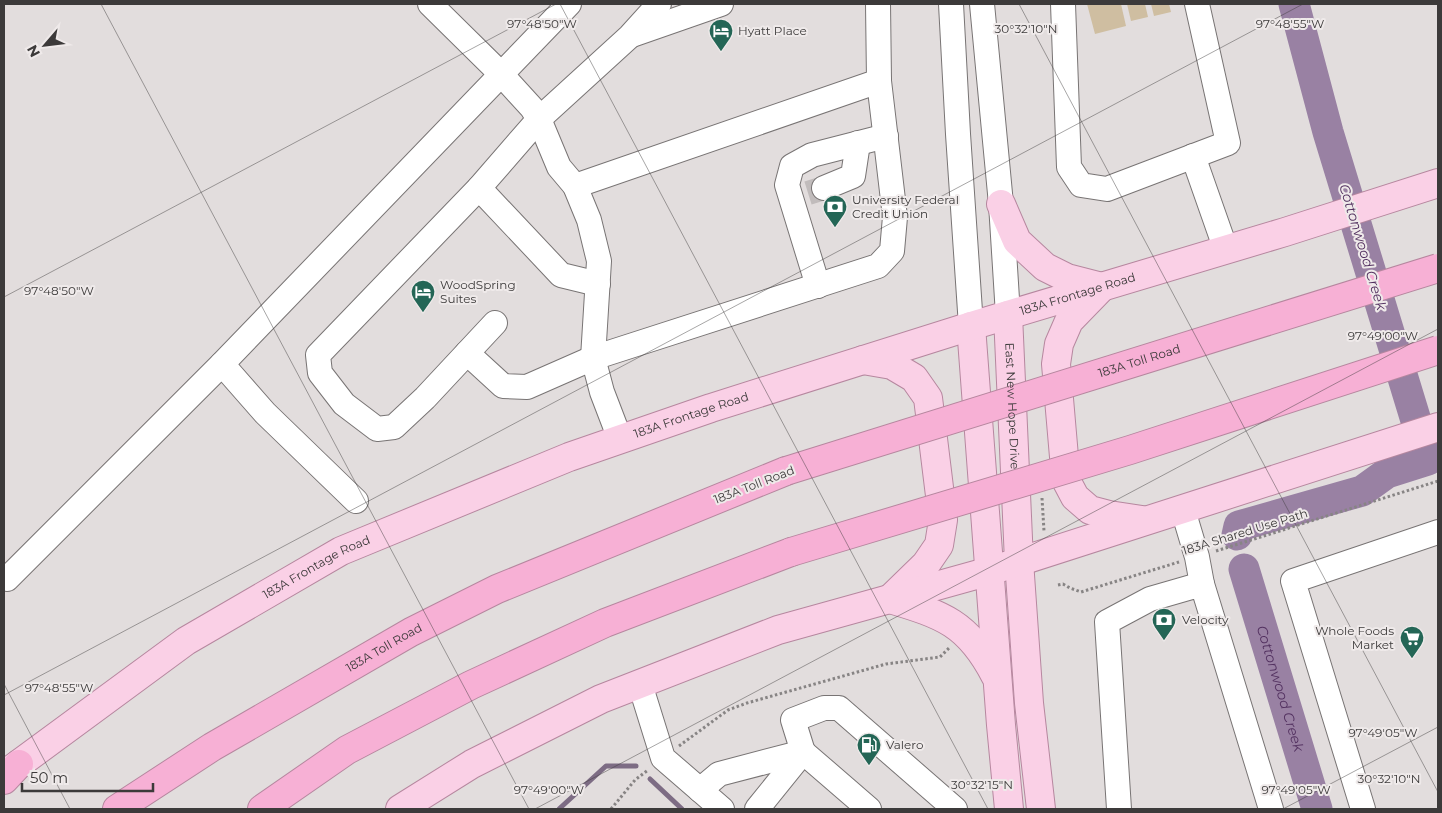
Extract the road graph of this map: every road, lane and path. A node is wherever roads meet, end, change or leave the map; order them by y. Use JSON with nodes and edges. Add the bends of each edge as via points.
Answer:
{"nodes":[{"id":1,"x":430,"y":4,"type":"edge"},
{"id":2,"x":569,"y":4,"type":"edge"},
{"id":3,"x":659,"y":4,"type":"edge"},
{"id":4,"x":721,"y":4,"type":"edge"},
{"id":5,"x":878,"y":4,"type":"edge"},
{"id":6,"x":951,"y":4,"type":"edge"},
{"id":7,"x":982,"y":4,"type":"edge"},
{"id":8,"x":1063,"y":4,"type":"edge"},
{"id":9,"x":1197,"y":4,"type":"edge"},
{"id":10,"x":630,"y":36,"type":"junction"},
{"id":11,"x":501,"y":74,"type":"junction"},
{"id":12,"x":879,"y":81,"type":"junction"},
{"id":13,"x":539,"y":119,"type":"junction"},
{"id":14,"x":886,"y":136,"type":"junction"},
{"id":15,"x":858,"y":143,"type":"junction"},
{"id":16,"x":1193,"y":156,"type":"junction"},
{"id":17,"x":1434,"y":185,"type":"edge"},
{"id":18,"x":575,"y":186,"type":"junction"},
{"id":19,"x":479,"y":188,"type":"junction"},
{"id":20,"x":808,"y":193,"type":"junction"},
{"id":21,"x":1002,"y":204,"type":"junction"},
{"id":22,"x":1226,"y":250,"type":"junction"},
{"id":23,"x":1438,"y":268,"type":"edge"},
{"id":24,"x":598,"y":284,"type":"junction"},
{"id":25,"x":818,"y":286,"type":"junction"},
{"id":26,"x":1102,"y":287,"type":"junction"},
{"id":27,"x":1008,"y":315,"type":"junction"},
{"id":28,"x":495,"y":323,"type":"dead end"},
{"id":29,"x":971,"y":326,"type":"junction"},
{"id":30,"x":1438,"y":350,"type":"edge"},
{"id":31,"x":467,"y":354,"type":"junction"},
{"id":32,"x":593,"y":358,"type":"junction"},
{"id":33,"x":863,"y":360,"type":"junction"},
{"id":34,"x":222,"y":364,"type":"junction"},
{"id":35,"x":1438,"y":427,"type":"edge"},
{"id":36,"x":620,"y":439,"type":"junction"},
{"id":37,"x":1438,"y":481,"type":"edge"},
{"id":38,"x":356,"y":500,"type":"dead end"},
{"id":39,"x":1183,"y":510,"type":"junction"},
{"id":40,"x":1148,"y":520,"type":"junction"},
{"id":41,"x":1438,"y":532,"type":"edge"},
{"id":42,"x":1196,"y":557,"type":"junction"},
{"id":43,"x":1019,"y":561,"type":"junction"},
{"id":44,"x":990,"y":571,"type":"junction"},
{"id":45,"x":7,"y":579,"type":"dead end"},
{"id":46,"x":1202,"y":584,"type":"junction"},
{"id":47,"x":1058,"y":585,"type":"dead end"},
{"id":48,"x":890,"y":599,"type":"junction"},
{"id":49,"x":997,"y":678,"type":"junction"},
{"id":50,"x":640,"y":684,"type":"junction"},
{"id":51,"x":803,"y":752,"type":"junction"},
{"id":52,"x":9,"y":773,"type":"edge"},
{"id":53,"x":700,"y":790,"type":"junction"},
{"id":54,"x":117,"y":809,"type":"edge"},
{"id":55,"x":262,"y":809,"type":"edge"},
{"id":56,"x":400,"y":809,"type":"edge"},
{"id":57,"x":722,"y":809,"type":"edge"},
{"id":58,"x":757,"y":809,"type":"edge"},
{"id":59,"x":869,"y":809,"type":"edge"},
{"id":60,"x":955,"y":809,"type":"edge"},
{"id":61,"x":1009,"y":809,"type":"edge"},
{"id":62,"x":1041,"y":809,"type":"edge"},
{"id":63,"x":1119,"y":809,"type":"edge"},
{"id":64,"x":1271,"y":809,"type":"edge"},
{"id":65,"x":1363,"y":809,"type":"edge"}],
"edges":[{"from":1,"to":11,"type":"street"},
{"from":2,"to":11,"type":"street"},
{"from":3,"to":10,"type":"street"},
{"from":4,"to":10,"type":"street"},
{"from":5,"to":12,"type":"street"},
{"from":6,"to":29,"type":"street"},
{"from":7,"to":21,"type":"street","name":"East New Hope Drive"},
{"from":8,"to":16,"type":"street","via":[[1070,168],[1081,185],[1106,189]]},
{"from":9,"to":16,"type":"street","via":[[1228,143]]},
{"from":10,"to":13,"type":"street"},
{"from":11,"to":13,"type":"street"},
{"from":11,"to":34,"type":"street"},
{"from":12,"to":14,"type":"street"},
{"from":12,"to":18,"type":"street"},
{"from":13,"to":18,"type":"street","via":[[559,167]]},
{"from":13,"to":19,"type":"street"},
{"from":14,"to":15,"type":"street"},
{"from":14,"to":25,"type":"street","via":[[895,217],[892,251],[878,266]]},
{"from":15,"to":20,"type":"street","via":[[853,176]]},
{"from":15,"to":20,"type":"street","via":[[812,155],[792,166],[787,185]]},
{"from":16,"to":22,"type":"street"},
{"from":17,"to":22,"type":"main road","name":"183A Frontage Road"},
{"from":18,"to":24,"type":"street","via":[[589,220],[599,261]]},
{"from":19,"to":24,"type":"street","via":[[560,275]]},
{"from":19,"to":31,"type":"street","via":[[318,355],[320,373],[344,404],[378,429],[394,427]]},
{"from":20,"to":25,"type":"street"},
{"from":21,"to":26,"type":"main road","via":[[1017,241],[1045,267],[1067,278]]},
{"from":21,"to":27,"type":"street","name":"East New Hope Drive"},
{"from":22,"to":26,"type":"main road","name":"183A Frontage Road"},
{"from":23,"to":54,"type":"highway","name":"183A Toll Road","bridge":true,"via":[[786,471],[497,589],[420,627],[212,747]]},
{"from":24,"to":32,"type":"street"},
{"from":25,"to":32,"type":"street"},
{"from":26,"to":27,"type":"main road","name":"183A Frontage Road"},
{"from":26,"to":40,"type":"main road","via":[[1069,321],[1059,344],[1056,364],[1066,480],[1075,498],[1090,510]]},
{"from":27,"to":29,"type":"main road","name":"183A Frontage Road"},
{"from":27,"to":43,"type":"main road","name":"East New Hope Drive"},
{"from":28,"to":31,"type":"street"},
{"from":29,"to":33,"type":"main road","name":"183A Frontage Road"},
{"from":29,"to":44,"type":"main road"},
{"from":30,"to":55,"type":"highway","bridge":true,"via":[[1130,450],[791,552],[605,623],[471,686],[347,750]]},
{"from":31,"to":32,"type":"street","via":[[503,386],[527,386]]},
{"from":32,"to":36,"type":"street"},
{"from":33,"to":36,"type":"main road","name":"183A Frontage Road"},
{"from":33,"to":48,"type":"main road","via":[[892,365],[914,378],[928,398],[943,520],[939,545],[926,564]]},
{"from":34,"to":38,"type":"street","via":[[265,412]]},
{"from":34,"to":45,"type":"street"},
{"from":35,"to":39,"type":"main road"},
{"from":36,"to":52,"type":"main road","name":"183A Frontage Road","via":[[340,551],[186,641]]},
{"from":37,"to":42,"type":"path","name":"183A Shared Use Path"},
{"from":39,"to":40,"type":"main road"},
{"from":39,"to":42,"type":"street"},
{"from":40,"to":43,"type":"main road"},
{"from":41,"to":65,"type":"street","via":[[1293,581]]},
{"from":42,"to":46,"type":"street"},
{"from":42,"to":47,"type":"path","name":"183A Shared Use Path","via":[[1081,592]]},
{"from":43,"to":44,"type":"main road"},
{"from":43,"to":62,"type":"main road","name":"East New Hope Drive","via":[[1029,703]]},
{"from":44,"to":48,"type":"main road"},
{"from":44,"to":49,"type":"main road"},
{"from":46,"to":63,"type":"street","via":[[1150,599],[1107,622]]},
{"from":46,"to":64,"type":"street"},
{"from":48,"to":49,"type":"main road","via":[[928,611],[961,629],[977,644]]},
{"from":48,"to":50,"type":"main road","via":[[778,630]]},
{"from":49,"to":61,"type":"main road"},
{"from":50,"to":53,"type":"street","via":[[663,758]]},
{"from":50,"to":56,"type":"main road","via":[[601,699],[472,764]]},
{"from":51,"to":53,"type":"street","via":[[719,774]]},
{"from":51,"to":58,"type":"street"},
{"from":51,"to":59,"type":"street"},
{"from":51,"to":60,"type":"street","via":[[793,720],[824,708],[839,708]]},
{"from":53,"to":57,"type":"street"}]}
